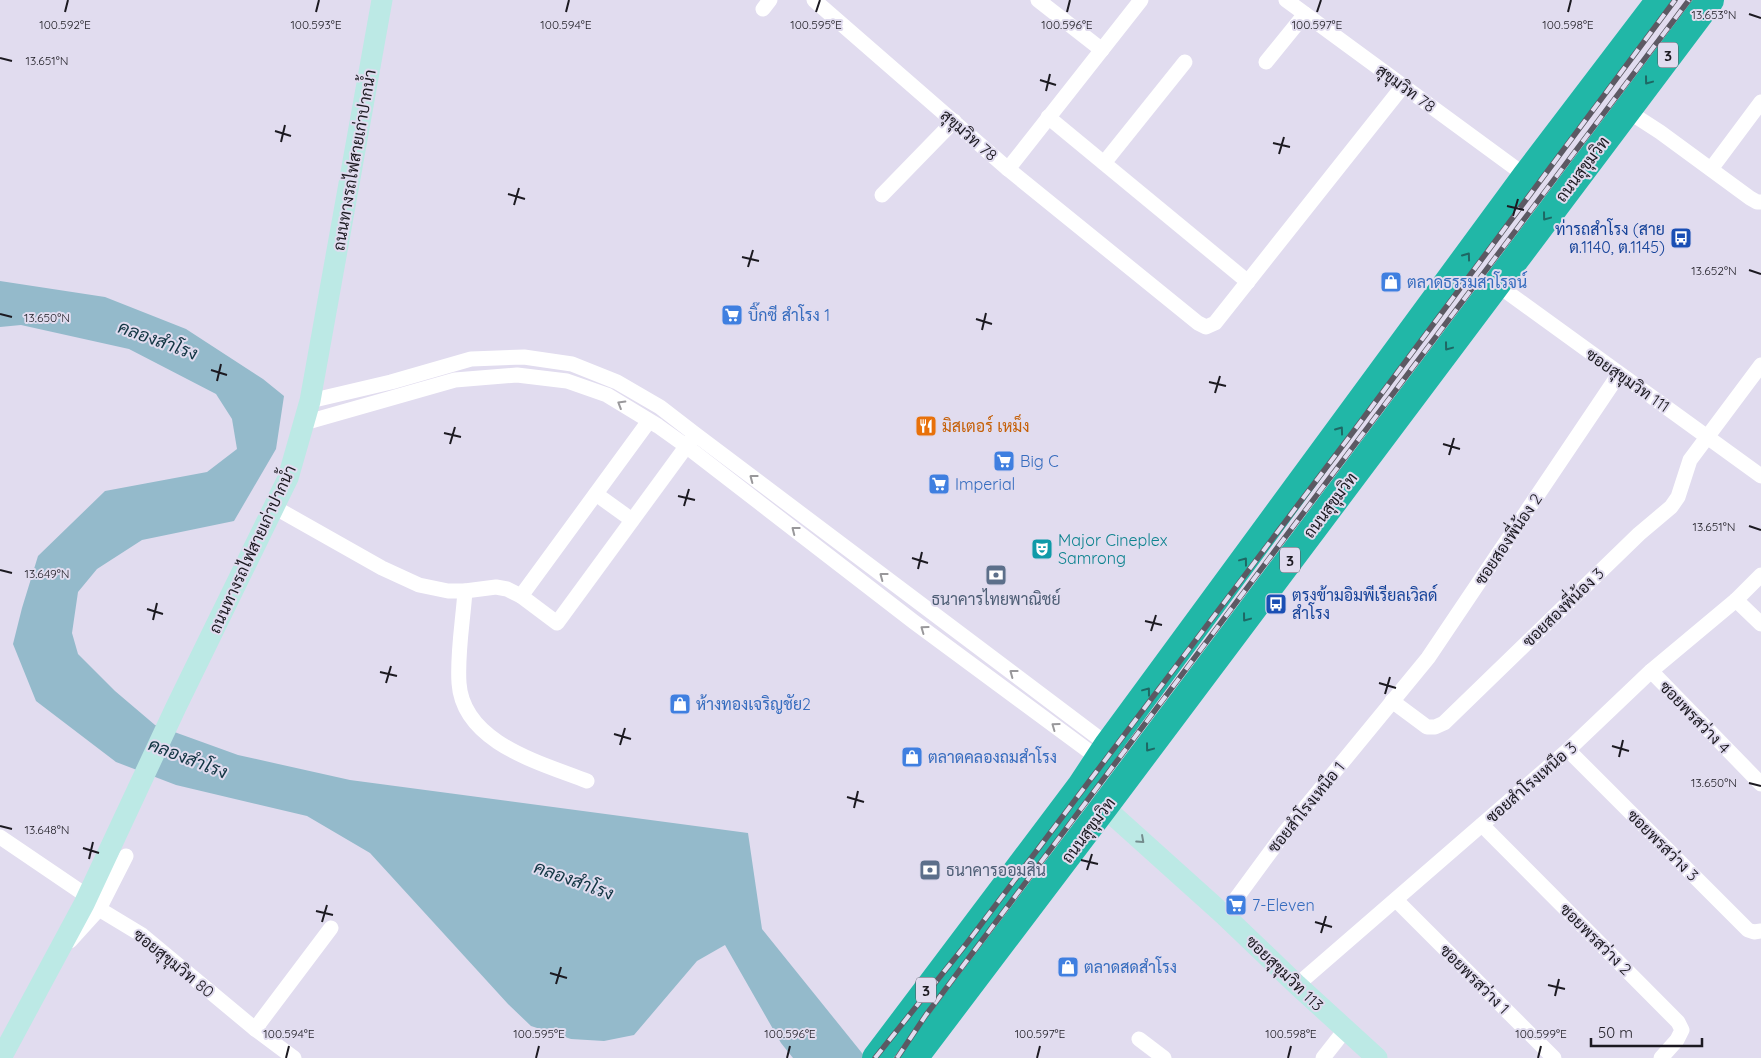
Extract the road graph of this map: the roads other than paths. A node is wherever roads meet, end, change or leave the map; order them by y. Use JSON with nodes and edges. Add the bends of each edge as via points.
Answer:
{"nodes":[{"id":1,"x":382,"y":0,"type":"edge"},
{"id":2,"x":814,"y":0,"type":"edge"},
{"id":3,"x":1038,"y":0,"type":"edge"},
{"id":4,"x":1141,"y":0,"type":"edge"},
{"id":5,"x":1286,"y":0,"type":"edge"},
{"id":6,"x":1660,"y":0,"type":"edge"},
{"id":7,"x":1710,"y":0,"type":"edge"},
{"id":8,"x":1305,"y":14,"type":"junction"},
{"id":9,"x":1102,"y":50,"type":"junction"},
{"id":10,"x":1185,"y":62,"type":"dead end"},
{"id":11,"x":1266,"y":62,"type":"dead end"},
{"id":12,"x":1403,"y":86,"type":"junction"},
{"id":13,"x":1761,"y":102,"type":"edge"},
{"id":14,"x":1626,"y":110,"type":"junction"},
{"id":15,"x":1048,"y":117,"type":"junction"},
{"id":16,"x":954,"y":121,"type":"junction"},
{"id":17,"x":1104,"y":163,"type":"junction"},
{"id":18,"x":1008,"y":169,"type":"junction"},
{"id":19,"x":1711,"y":169,"type":"junction"},
{"id":20,"x":1526,"y":176,"type":"junction"},
{"id":21,"x":882,"y":195,"type":"dead end"},
{"id":22,"x":1761,"y":202,"type":"edge"},
{"id":23,"x":1248,"y":282,"type":"junction"},
{"id":24,"x":1496,"y":284,"type":"junction"},
{"id":25,"x":572,"y":364,"type":"junction"},
{"id":26,"x":1761,"y":365,"type":"edge"},
{"id":27,"x":1619,"y":374,"type":"junction"},
{"id":28,"x":443,"y":375,"type":"junction"},
{"id":29,"x":567,"y":380,"type":"junction"},
{"id":30,"x":310,"y":402,"type":"junction"},
{"id":31,"x":649,"y":420,"type":"junction"},
{"id":32,"x":304,"y":423,"type":"junction"},
{"id":33,"x":1708,"y":437,"type":"junction"},
{"id":34,"x":690,"y":440,"type":"junction"},
{"id":35,"x":1758,"y":470,"type":"edge"},
{"id":36,"x":596,"y":494,"type":"junction"},
{"id":37,"x":274,"y":507,"type":"junction"},
{"id":38,"x":632,"y":520,"type":"junction"},
{"id":39,"x":1761,"y":575,"type":"edge"},
{"id":40,"x":465,"y":592,"type":"junction"},
{"id":41,"x":521,"y":596,"type":"junction"},
{"id":42,"x":1736,"y":600,"type":"junction"},
{"id":43,"x":1761,"y":624,"type":"edge"},
{"id":44,"x":1650,"y":671,"type":"junction"},
{"id":45,"x":1392,"y":701,"type":"junction"},
{"id":46,"x":1101,"y":750,"type":"junction"},
{"id":47,"x":1568,"y":750,"type":"junction"},
{"id":48,"x":587,"y":781,"type":"dead end"},
{"id":49,"x":1761,"y":784,"type":"edge"},
{"id":50,"x":1104,"y":807,"type":"junction"},
{"id":51,"x":1482,"y":825,"type":"junction"},
{"id":52,"x":0,"y":838,"type":"edge"},
{"id":53,"x":126,"y":856,"type":"dead end"},
{"id":54,"x":1396,"y":900,"type":"junction"},
{"id":55,"x":93,"y":903,"type":"junction"},
{"id":56,"x":1224,"y":915,"type":"junction"},
{"id":57,"x":331,"y":928,"type":"dead end"},
{"id":58,"x":1761,"y":931,"type":"edge"},
{"id":59,"x":1296,"y":985,"type":"junction"},
{"id":60,"x":255,"y":1029,"type":"junction"},
{"id":61,"x":1346,"y":1030,"type":"junction"},
{"id":62,"x":1139,"y":1039,"type":"dead end"},
{"id":63,"x":1,"y":1058,"type":"edge"},
{"id":64,"x":294,"y":1058,"type":"edge"},
{"id":65,"x":876,"y":1058,"type":"edge"},
{"id":66,"x":893,"y":1058,"type":"edge"},
{"id":67,"x":914,"y":1058,"type":"edge"},
{"id":68,"x":929,"y":1058,"type":"edge"},
{"id":69,"x":1164,"y":1058,"type":"edge"},
{"id":70,"x":1323,"y":1058,"type":"edge"},
{"id":71,"x":1377,"y":1058,"type":"edge"},
{"id":72,"x":1554,"y":1058,"type":"edge"},
{"id":73,"x":1661,"y":1058,"type":"edge"}],
"edges":[{"from":1,"to":30,"type":"main road","name":"ถนนทางรถไฟสายเก่าปากน้ำ"},
{"from":2,"to":16,"type":"street","name":"สุขุมวิท 78"},
{"from":3,"to":9,"type":"street"},
{"from":4,"to":9,"type":"street","name":"สุขุมวิท 78"},
{"from":5,"to":8,"type":"street","name":"สุขุมวิท 78"},
{"from":6,"to":20,"type":"highway","name":"ถนนสุขุมวิท","number":"3"},
{"from":7,"to":14,"type":"highway","name":"ถนนสุขุมวิท","number":"3","one_way":true},
{"from":8,"to":11,"type":"street"},
{"from":8,"to":12,"type":"street","name":"สุขุมวิท 78"},
{"from":9,"to":15,"type":"street","name":"สุขุมวิท 78"},
{"from":10,"to":17,"type":"street"},
{"from":12,"to":20,"type":"street","name":"สุขุมวิท 78"},
{"from":12,"to":23,"type":"street"},
{"from":13,"to":19,"type":"street"},
{"from":14,"to":19,"type":"street"},
{"from":14,"to":24,"type":"highway","name":"ถนนสุขุมวิท","number":"3","one_way":true},
{"from":15,"to":17,"type":"street"},
{"from":15,"to":18,"type":"street","name":"สุขุมวิท 78"},
{"from":16,"to":18,"type":"street","name":"สุขุมวิท 78"},
{"from":16,"to":21,"type":"street"},
{"from":17,"to":23,"type":"street"},
{"from":18,"to":23,"type":"street","via":[[1206,327],[1215,322]]},
{"from":19,"to":22,"type":"street","via":[[1750,198]]},
{"from":46,"to":20,"type":"highway","name":"ถนนสุขุมวิท","number":"3","one_way":true},
{"from":24,"to":27,"type":"street","name":"ซอยสุขุมวิท 111"},
{"from":24,"to":50,"type":"highway","name":"ถนนสุขุมวิท","number":"3","one_way":true},
{"from":25,"to":28,"type":"street","via":[[524,357],[471,359]]},
{"from":25,"to":29,"type":"street"},
{"from":25,"to":34,"type":"street","via":[[617,382],[660,407]]},
{"from":26,"to":33,"type":"street","name":"ซอยสองพี่น้อง 3"},
{"from":27,"to":33,"type":"street","name":"ซอยสุขุมวิท 111"},
{"from":27,"to":45,"type":"street","name":"ซอยสองพี่น้อง 2","via":[[1428,658]]},
{"from":28,"to":29,"type":"street","via":[[454,380],[517,375]]},
{"from":28,"to":30,"type":"street"},
{"from":28,"to":32,"type":"street"},
{"from":31,"to":29,"type":"street","one_way":true,"via":[[607,395]]},
{"from":30,"to":32,"type":"main road","name":"ถนนทางรถไฟสายเก่าปากน้ำ"},
{"from":31,"to":34,"type":"street"},
{"from":31,"to":36,"type":"street"},
{"from":32,"to":37,"type":"main road","name":"ถนนทางรถไฟสายเก่าปากน้ำ","via":[[288,478]]},
{"from":33,"to":35,"type":"street","name":"ซอยสุขุมวิท 111"},
{"from":33,"to":45,"type":"street","name":"ซอยสองพี่น้อง 3","via":[[1690,460],[1681,491],[1671,506],[1444,723],[1427,727]]},
{"from":34,"to":38,"type":"street"},
{"from":46,"to":34,"type":"street","one_way":true},
{"from":36,"to":38,"type":"street"},
{"from":36,"to":41,"type":"street"},
{"from":37,"to":40,"type":"street","via":[[382,568],[419,585]]},
{"from":37,"to":55,"type":"main road","name":"ถนนทางรถไฟสายเก่าปากน้ำ","via":[[170,720]]},
{"from":38,"to":41,"type":"street","via":[[557,623]]},
{"from":39,"to":42,"type":"street","name":"ซอยสำโรงเหนือ 3"},
{"from":40,"to":41,"type":"street","via":[[496,587]]},
{"from":40,"to":48,"type":"street","via":[[458,668],[464,705],[471,717],[480,728],[523,756]]},
{"from":42,"to":43,"type":"street"},
{"from":42,"to":44,"type":"street","name":"ซอยสำโรงเหนือ 3"},
{"from":44,"to":47,"type":"street","name":"ซอยสำโรงเหนือ 3"},
{"from":44,"to":49,"type":"street","name":"ซอยพรสว่าง 4"},
{"from":45,"to":56,"type":"street","name":"ซอยสำโรงเหนือ 1","via":[[1284,832]]},
{"from":46,"to":65,"type":"highway","name":"ถนนสุขุมวิท","number":"3","via":[[1081,786]]},
{"from":46,"to":66,"type":"highway","via":[[1074,768],[887,1019],[883,1029]]},
{"from":47,"to":51,"type":"street","name":"ซอยสำโรงเหนือ 3"},
{"from":47,"to":58,"type":"street","name":"ซอยพรสว่าง 3","via":[[1748,930]]},
{"from":50,"to":56,"type":"main road","name":"ซอยสุขุมวิท 113","one_way":true},
{"from":50,"to":67,"type":"highway","name":"ถนนสุขุมวิท","number":"3"},
{"from":50,"to":68,"type":"highway","via":[[1094,835]]},
{"from":51,"to":54,"type":"street","name":"ซอยสำโรงเหนือ 3"},
{"from":51,"to":73,"type":"street","name":"ซอยพรสว่าง 2","via":[[1678,1022],[1682,1030]]},
{"from":52,"to":55,"type":"street","name":"ซอยสุขุมวิท 80"},
{"from":53,"to":55,"type":"street"},
{"from":54,"to":59,"type":"street","name":"ซอยสำโรงเหนือ 3"},
{"from":54,"to":72,"type":"street","name":"ซอยพรสว่าง 1"},
{"from":55,"to":60,"type":"street","name":"ซอยสุขุมวิท 80","via":[[142,935]]},
{"from":55,"to":63,"type":"main road","name":"ถนนทางรถไฟสายเก่าปากน้ำ","via":[[62,945]]},
{"from":56,"to":59,"type":"main road","name":"ซอยสุขุมวิท 113"},
{"from":57,"to":60,"type":"street"},
{"from":59,"to":61,"type":"main road","name":"ซอยสุขุมวิท 113"},
{"from":60,"to":64,"type":"street","name":"ซอยสุขุมวิท 80"},
{"from":61,"to":70,"type":"street"},
{"from":61,"to":71,"type":"main road","name":"ซอยสุขุมวิท 113"},
{"from":62,"to":69,"type":"street"}]}
